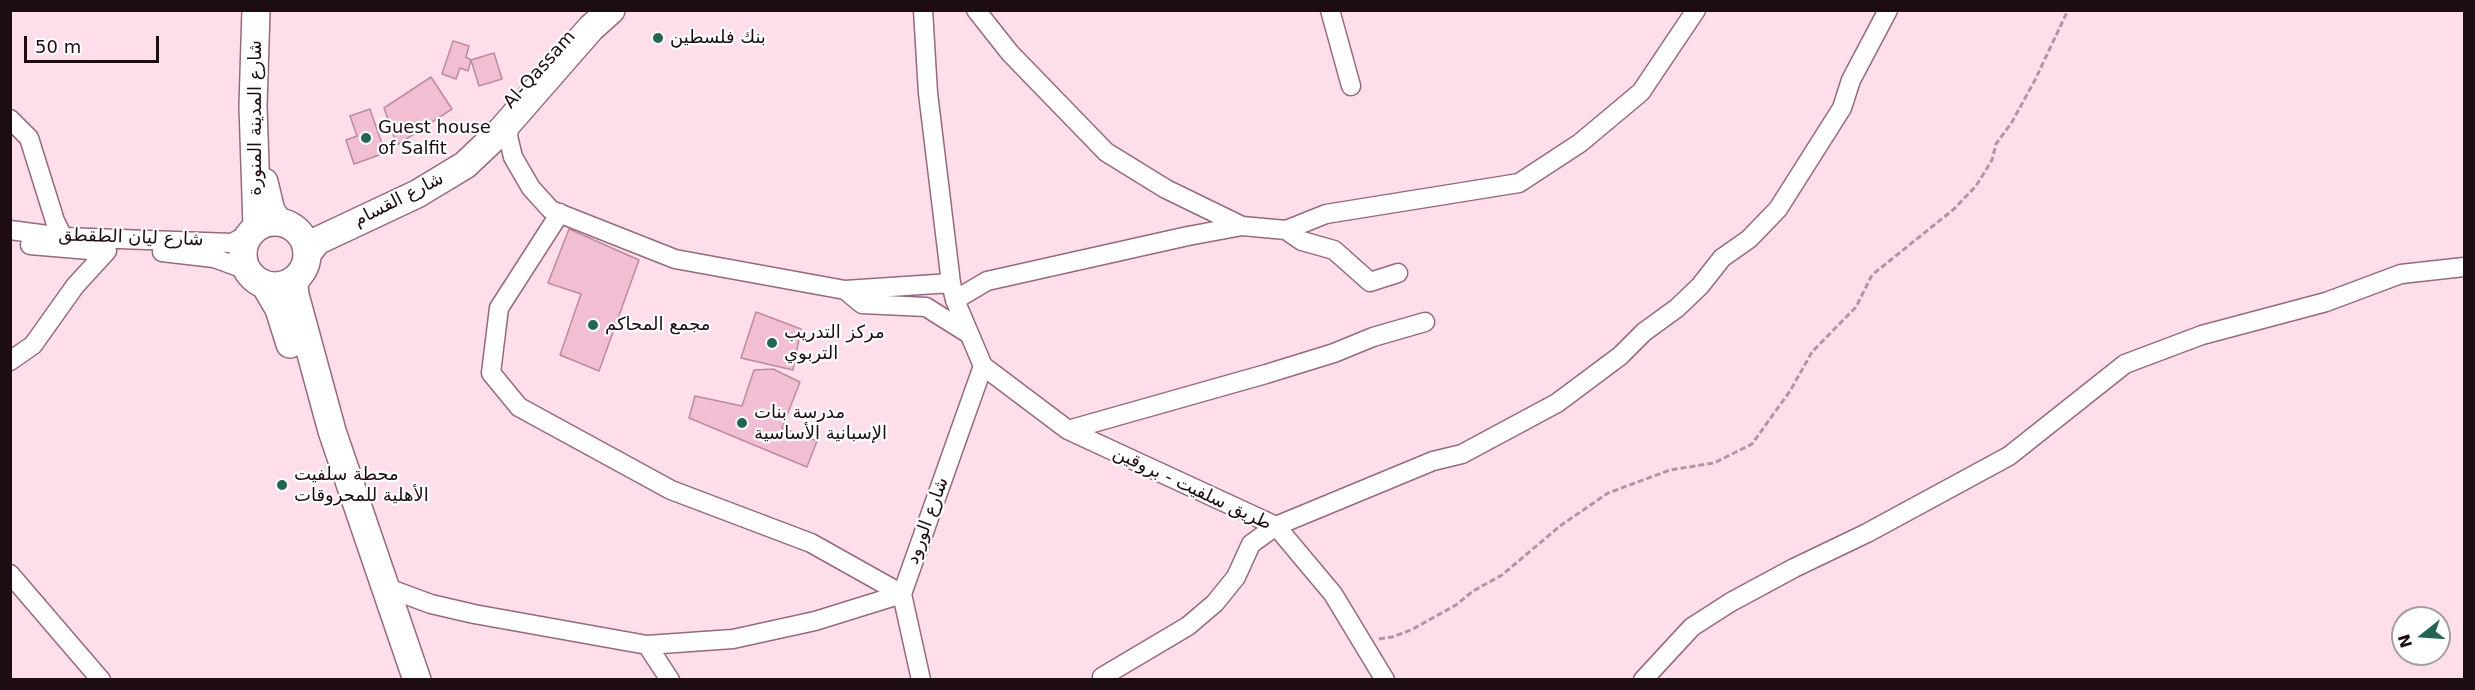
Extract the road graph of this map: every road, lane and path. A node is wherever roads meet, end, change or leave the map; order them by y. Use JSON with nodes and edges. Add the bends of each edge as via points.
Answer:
{"nodes":[{"id":1,"x":256,"y":10,"type":"edge"},
{"id":2,"x":266,"y":10,"type":"edge"},
{"id":3,"x":611,"y":10,"type":"edge"},
{"id":4,"x":923,"y":10,"type":"edge"},
{"id":5,"x":976,"y":10,"type":"edge"},
{"id":6,"x":1330,"y":10,"type":"edge"},
{"id":7,"x":1696,"y":10,"type":"edge"},
{"id":8,"x":1888,"y":10,"type":"edge"},
{"id":9,"x":2068,"y":10,"type":"edge"},
{"id":10,"x":590,"y":14,"type":"edge"},
{"id":11,"x":1351,"y":86,"type":"dead end"},
{"id":12,"x":10,"y":119,"type":"edge"},
{"id":13,"x":510,"y":121,"type":"junction"},
{"id":14,"x":560,"y":213,"type":"junction"},
{"id":15,"x":1242,"y":226,"type":"junction"},
{"id":16,"x":10,"y":230,"type":"edge"},
{"id":17,"x":1286,"y":230,"type":"junction"},
{"id":18,"x":63,"y":237,"type":"junction"},
{"id":19,"x":281,"y":240,"type":"junction"},
{"id":20,"x":10,"y":243,"type":"edge"},
{"id":21,"x":107,"y":251,"type":"junction"},
{"id":22,"x":2464,"y":267,"type":"edge"},
{"id":23,"x":1398,"y":273,"type":"dead end"},
{"id":24,"x":256,"y":277,"type":"junction"},
{"id":25,"x":845,"y":290,"type":"junction"},
{"id":26,"x":953,"y":291,"type":"junction"},
{"id":27,"x":1425,"y":322,"type":"dead end"},
{"id":28,"x":969,"y":334,"type":"junction"},
{"id":29,"x":10,"y":361,"type":"edge"},
{"id":30,"x":983,"y":366,"type":"junction"},
{"id":31,"x":1068,"y":430,"type":"junction"},
{"id":32,"x":1276,"y":526,"type":"junction"},
{"id":33,"x":10,"y":574,"type":"edge"},
{"id":34,"x":385,"y":587,"type":"junction"},
{"id":35,"x":902,"y":594,"type":"junction"},
{"id":36,"x":647,"y":645,"type":"junction"},
{"id":37,"x":1366,"y":647,"type":"junction"},
{"id":38,"x":1102,"y":677,"type":"dead end"},
{"id":39,"x":101,"y":680,"type":"edge"},
{"id":40,"x":406,"y":680,"type":"edge"},
{"id":41,"x":417,"y":680,"type":"edge"},
{"id":42,"x":670,"y":680,"type":"edge"},
{"id":43,"x":921,"y":680,"type":"edge"},
{"id":44,"x":1385,"y":680,"type":"edge"},
{"id":45,"x":1643,"y":680,"type":"edge"}],
"edges":[{"from":1,"to":19,"type":"main road","name":"شارع المدينة المنورة","via":[[253,106]]},
{"from":2,"to":19,"type":"main road","via":[[264,188]]},
{"from":3,"to":13,"type":"main road","name":"شارع القسام"},
{"from":4,"to":26,"type":"street","via":[[928,93]]},
{"from":5,"to":15,"type":"street","via":[[1010,53],[1106,152],[1166,189]]},
{"from":6,"to":11,"type":"street"},
{"from":7,"to":17,"type":"street","via":[[1641,92],[1580,143],[1519,183],[1326,214]]},
{"from":8,"to":32,"type":"street","via":[[1851,80],[1842,108],[1778,209],[1749,239],[1722,258],[1677,308],[1557,403],[1462,453],[1433,461]]},
{"from":9,"to":37,"type":"path","via":[[2035,80],[1976,186],[1954,209],[1872,275],[1856,308],[1812,352],[1752,444],[1714,463],[1670,470],[1608,494],[1456,605],[1392,638],[1372,640]]},
{"from":10,"to":19,"type":"main road","name":"Al-Qassam","via":[[493,122],[456,154],[313,229]]},
{"from":12,"to":18,"type":"street","via":[[29,138]]},
{"from":13,"to":14,"type":"street","via":[[510,147],[522,174],[542,202]]},
{"from":13,"to":19,"type":"main road","name":"شارع القسام","via":[[479,153],[417,194],[317,241]]},
{"from":14,"to":25,"type":"street","via":[[675,259]]},
{"from":14,"to":35,"type":"street","via":[[499,308],[491,373],[519,407],[671,490],[811,543]]},
{"from":15,"to":17,"type":"street"},
{"from":15,"to":26,"type":"street"},
{"from":16,"to":18,"type":"street","name":"شارع ليان الطقطق"},
{"from":17,"to":23,"type":"street","via":[[1302,241],[1334,250],[1370,282]]},
{"from":18,"to":19,"type":"street","name":"شارع ليان الطقطق","via":[[232,243]]},
{"from":19,"to":24,"type":"main road","via":[[243,251]]},
{"from":19,"to":24,"type":"main road","name":"Al-Qassam","via":[[283,285]]},
{"from":19,"to":34,"type":"main road","via":[[316,377]]},
{"from":20,"to":21,"type":"street","name":"شارع ليان الطقطق"},
{"from":21,"to":24,"type":"street","name":"شارع ليان الطقطق","via":[[214,258]]},
{"from":21,"to":29,"type":"street","via":[[75,286],[33,345]]},
{"from":22,"to":45,"type":"street","via":[[2401,274],[2326,302],[2202,335],[2125,364],[2009,456],[1762,585],[1692,627]]},
{"from":24,"to":40,"type":"main road","via":[[279,309],[320,442]]},
{"from":25,"to":26,"type":"street"},
{"from":25,"to":28,"type":"street","via":[[862,304],[926,307]]},
{"from":26,"to":28,"type":"street"},
{"from":27,"to":31,"type":"street","via":[[1266,374]]},
{"from":28,"to":30,"type":"street"},
{"from":30,"to":31,"type":"street","name":"طريق سلفيت - بروقين"},
{"from":30,"to":35,"type":"street","name":"شارع الورود"},
{"from":31,"to":32,"type":"street","name":"طريق سلفيت - بروقين"},
{"from":32,"to":37,"type":"street","name":"طريق سلفيت - بروقين","via":[[1333,594]]},
{"from":32,"to":38,"type":"street","via":[[1251,544],[1236,577],[1215,603],[1188,626]]},
{"from":33,"to":39,"type":"street"},
{"from":34,"to":36,"type":"street","via":[[474,614]]},
{"from":34,"to":41,"type":"main road"},
{"from":35,"to":36,"type":"street","via":[[816,621],[733,639]]},
{"from":35,"to":43,"type":"street"},
{"from":36,"to":42,"type":"street"},
{"from":37,"to":44,"type":"street","name":"طريق سلفيت - بروقين"}]}
